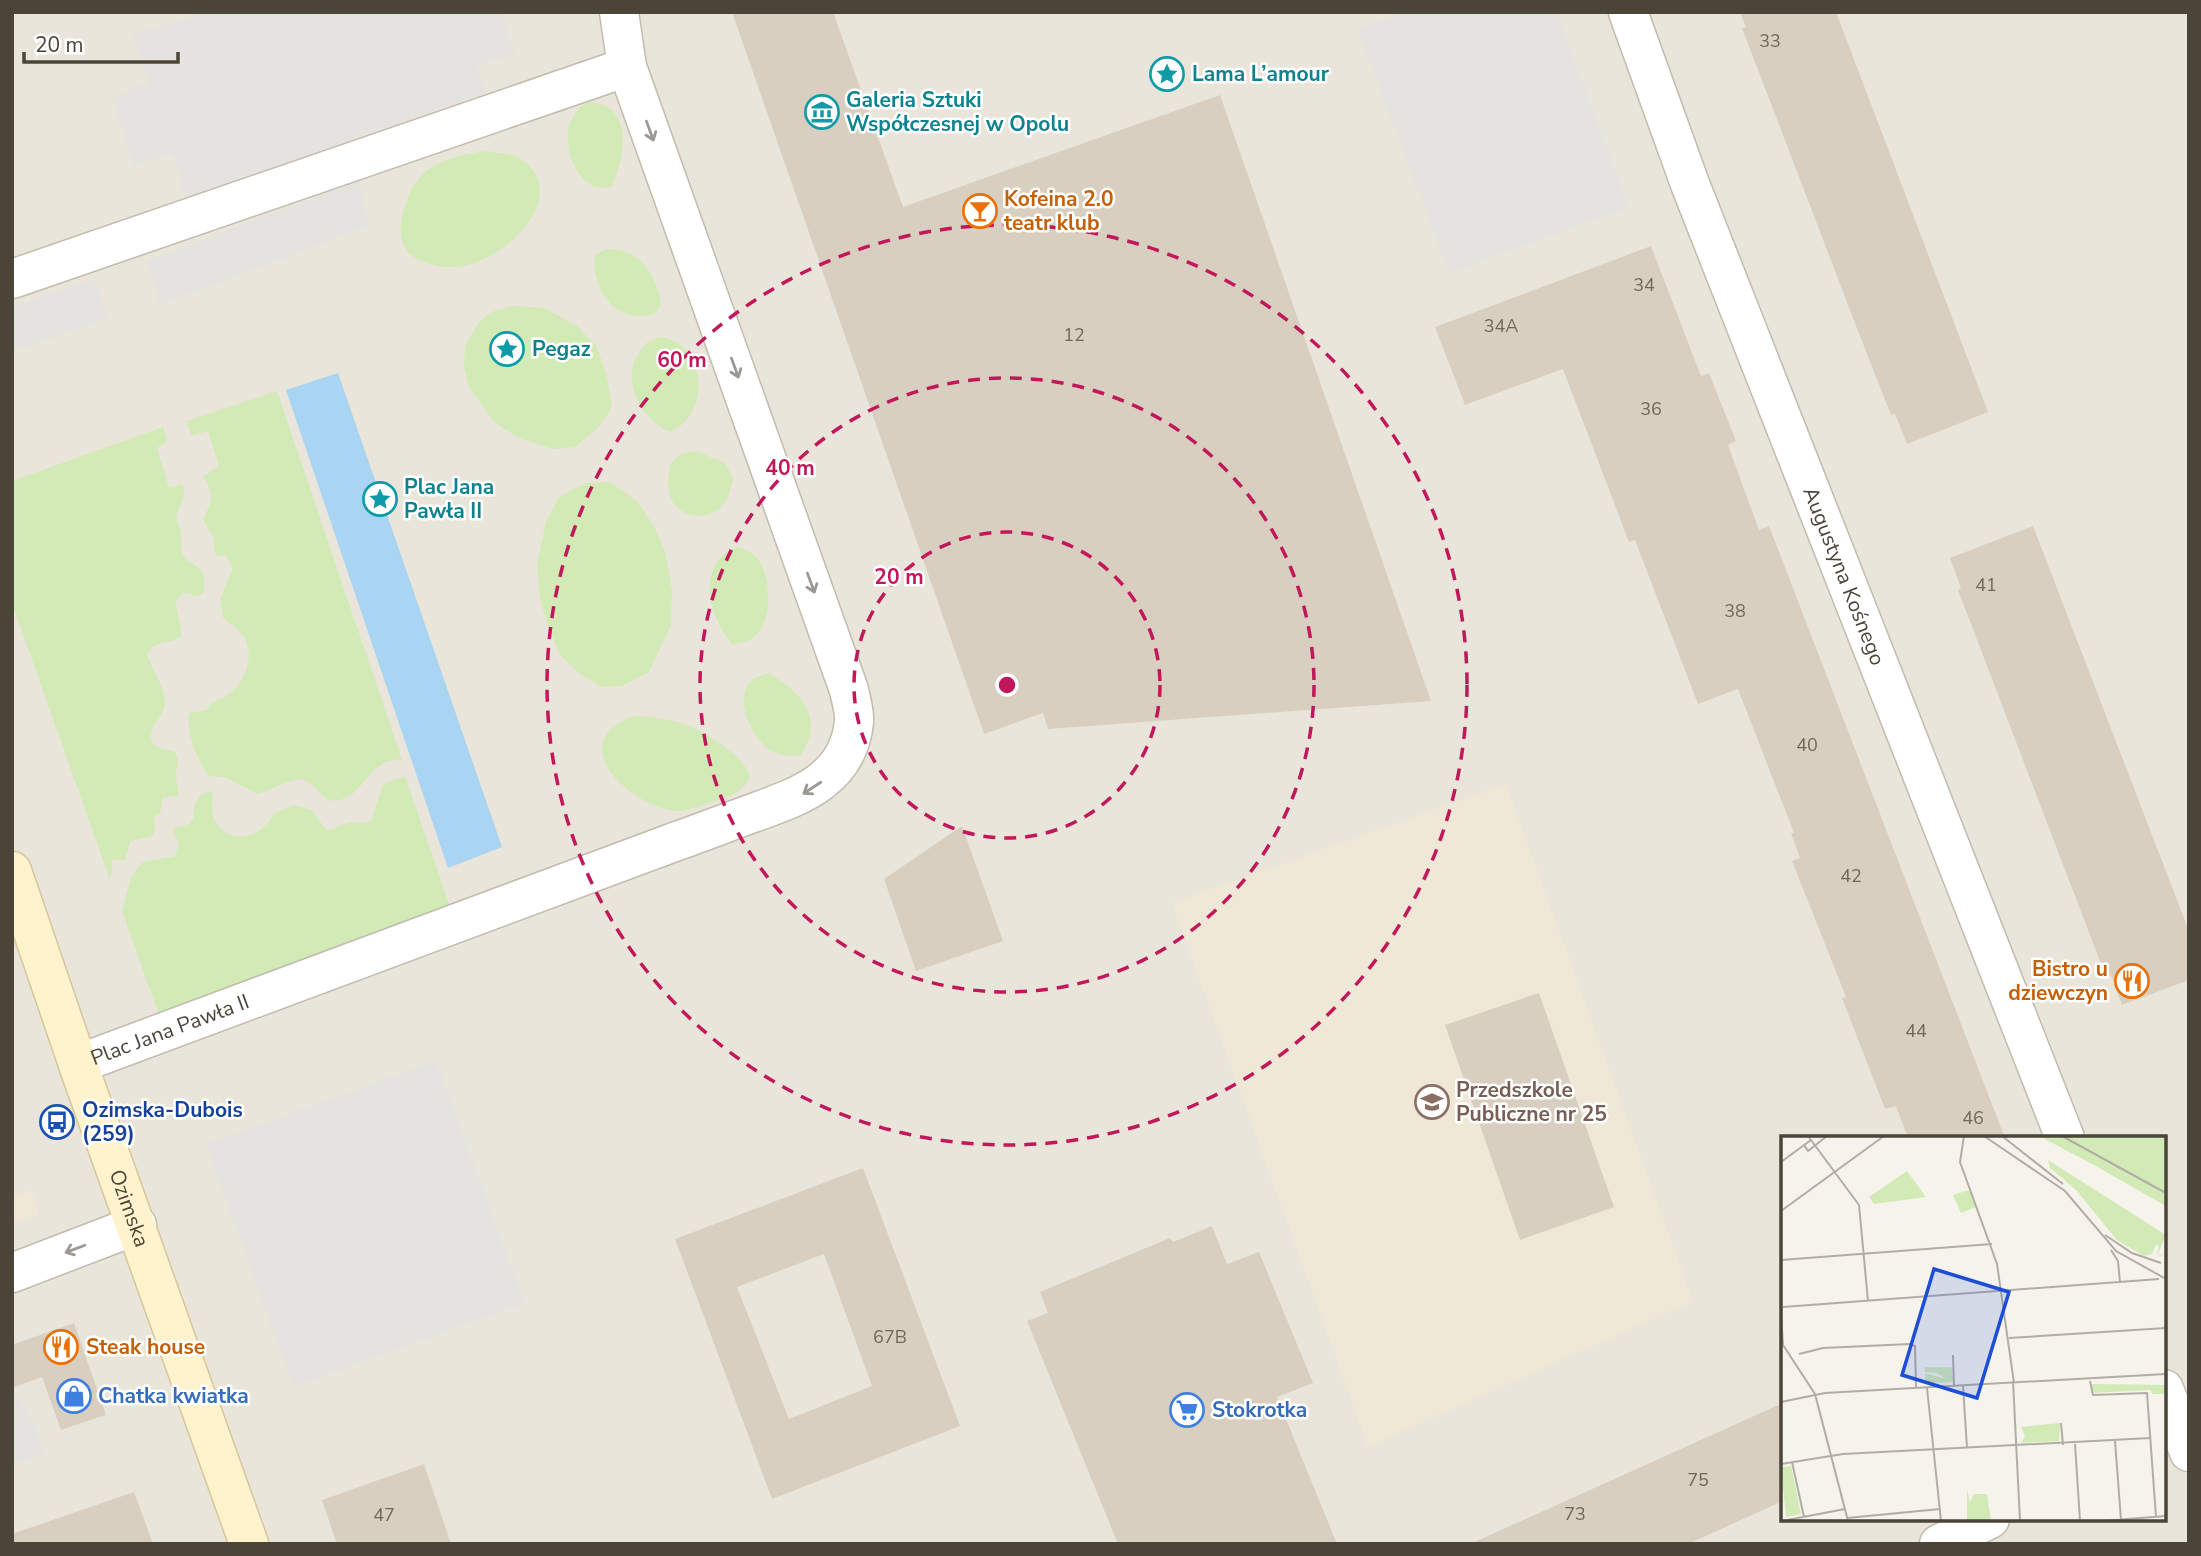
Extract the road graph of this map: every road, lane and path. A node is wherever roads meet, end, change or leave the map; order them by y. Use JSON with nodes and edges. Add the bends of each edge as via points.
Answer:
{"nodes":[{"id":1,"x":619,"y":12,"type":"edge"},
{"id":2,"x":1628,"y":12,"type":"edge"},
{"id":3,"x":627,"y":67,"type":"junction"},
{"id":4,"x":12,"y":279,"type":"edge"},
{"id":5,"x":12,"y":871,"type":"edge"},
{"id":6,"x":79,"y":1064,"type":"junction"},
{"id":7,"x":2064,"y":1136,"type":"edge"},
{"id":8,"x":137,"y":1225,"type":"junction"},
{"id":9,"x":12,"y":1273,"type":"edge"},
{"id":10,"x":2166,"y":1394,"type":"edge"},
{"id":11,"x":2180,"y":1433,"type":"edge"},
{"id":12,"x":1986,"y":1521,"type":"edge"},
{"id":13,"x":249,"y":1544,"type":"edge"},
{"id":14,"x":1939,"y":1544,"type":"edge"}],
"edges":[{"from":1,"to":3,"type":"street","name":"Plac Jana Pawła II"},
{"from":2,"to":7,"type":"street","name":"Augustyna Kośnego","via":[[1690,184]]},
{"from":3,"to":4,"type":"street"},
{"from":3,"to":6,"type":"street","name":"Plac Jana Pawła II","one_way":true,"via":[[849,690],[854,720],[849,746],[824,780],[798,796]]},
{"from":5,"to":6,"type":"main road","name":"Ozimska"},
{"from":6,"to":8,"type":"main road","name":"Ozimska"},
{"from":8,"to":9,"type":"street","one_way":true},
{"from":8,"to":13,"type":"main road","name":"Ozimska"},
{"from":10,"to":11,"type":"street"},
{"from":12,"to":14,"type":"street"}]}
